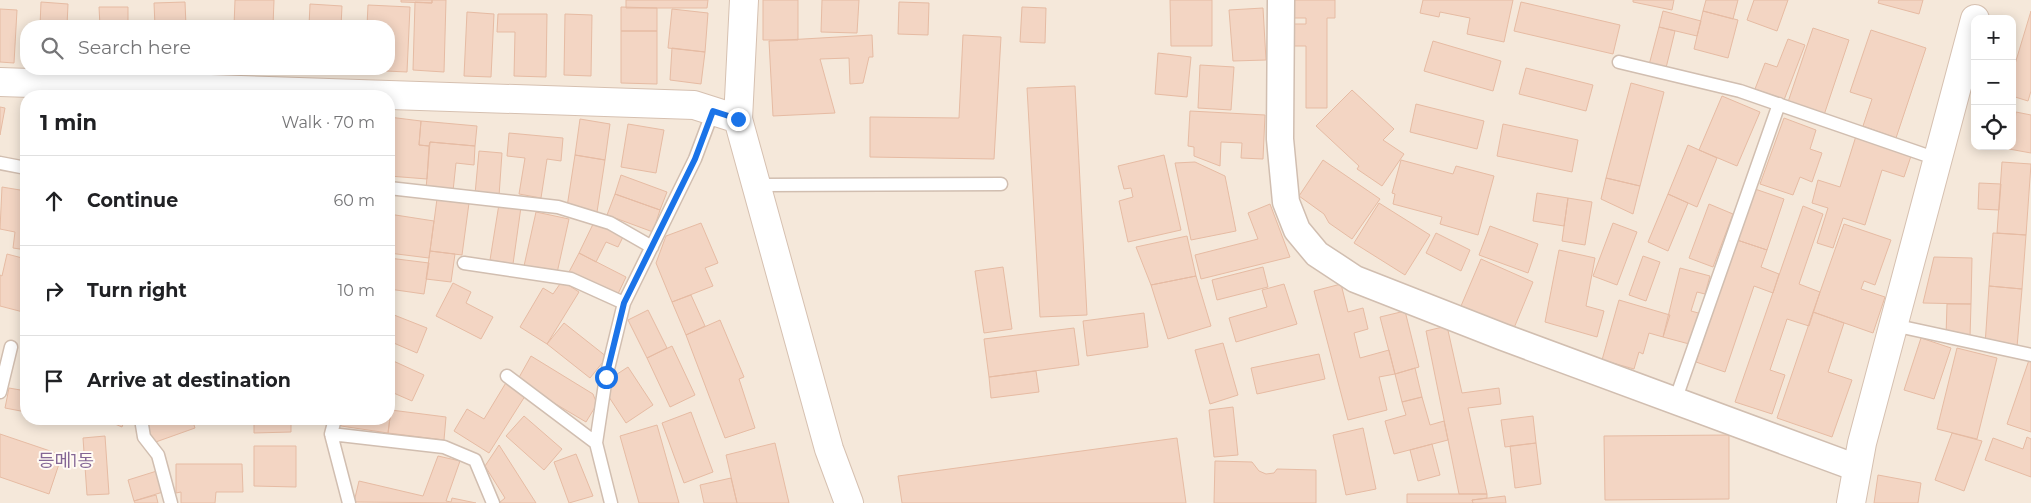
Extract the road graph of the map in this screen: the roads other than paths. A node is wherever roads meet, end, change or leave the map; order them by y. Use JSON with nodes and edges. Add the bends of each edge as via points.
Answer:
{"nodes":[{"id":1,"x":744,"y":0,"type":"edge"},
{"id":2,"x":1281,"y":0,"type":"edge"},
{"id":3,"x":1980,"y":0,"type":"edge"},
{"id":4,"x":1976,"y":15,"type":"edge"},
{"id":5,"x":1971,"y":34,"type":"edge"},
{"id":6,"x":1619,"y":62,"type":"dead end"},
{"id":7,"x":0,"y":82,"type":"edge"},
{"id":8,"x":233,"y":90,"type":"edge"},
{"id":9,"x":395,"y":96,"type":"edge"},
{"id":10,"x":1778,"y":104,"type":"junction"},
{"id":11,"x":725,"y":115,"type":"junction"},
{"id":12,"x":1937,"y":159,"type":"junction"},
{"id":13,"x":0,"y":163,"type":"edge"},
{"id":14,"x":20,"y":167,"type":"edge"},
{"id":15,"x":1000,"y":184,"type":"dead end"},
{"id":16,"x":756,"y":185,"type":"junction"},
{"id":17,"x":395,"y":189,"type":"edge"},
{"id":18,"x":652,"y":247,"type":"junction"},
{"id":19,"x":464,"y":263,"type":"dead end"},
{"id":20,"x":624,"y":303,"type":"junction"},
{"id":21,"x":1893,"y":325,"type":"junction"},
{"id":22,"x":11,"y":347,"type":"dead end"},
{"id":23,"x":2031,"y":355,"type":"edge"},
{"id":24,"x":507,"y":376,"type":"dead end"},
{"id":25,"x":0,"y":392,"type":"edge"},
{"id":26,"x":1675,"y":401,"type":"junction"},
{"id":27,"x":142,"y":425,"type":"edge"},
{"id":28,"x":333,"y":425,"type":"edge"},
{"id":29,"x":331,"y":434,"type":"junction"},
{"id":30,"x":596,"y":443,"type":"junction"},
{"id":31,"x":1857,"y":468,"type":"junction"},
{"id":32,"x":171,"y":503,"type":"edge"},
{"id":33,"x":350,"y":503,"type":"edge"},
{"id":34,"x":493,"y":503,"type":"edge"},
{"id":35,"x":611,"y":503,"type":"edge"},
{"id":36,"x":849,"y":503,"type":"edge"},
{"id":37,"x":1851,"y":503,"type":"edge"}],
"edges":[{"from":1,"to":11,"type":"street"},
{"from":2,"to":26,"type":"street","via":[[1280,139],[1286,202],[1297,230],[1317,254],[1355,279]]},
{"from":3,"to":4,"type":"street"},
{"from":5,"to":12,"type":"street"},
{"from":6,"to":10,"type":"lane","via":[[1740,91]]},
{"from":7,"to":8,"type":"street"},
{"from":9,"to":11,"type":"street","via":[[694,105]]},
{"from":10,"to":12,"type":"lane"},
{"from":10,"to":26,"type":"lane"},
{"from":11,"to":16,"type":"street"},
{"from":11,"to":18,"type":"lane","via":[[695,159]]},
{"from":12,"to":21,"type":"street"},
{"from":13,"to":14,"type":"lane"},
{"from":15,"to":16,"type":"lane"},
{"from":16,"to":36,"type":"street","via":[[829,450]]},
{"from":17,"to":18,"type":"lane","via":[[558,207],[610,223]]},
{"from":18,"to":20,"type":"lane"},
{"from":19,"to":20,"type":"lane","via":[[571,279]]},
{"from":20,"to":30,"type":"lane","via":[[606,377]]},
{"from":21,"to":23,"type":"lane"},
{"from":21,"to":31,"type":"street"},
{"from":22,"to":25,"type":"lane"},
{"from":24,"to":30,"type":"lane"},
{"from":26,"to":31,"type":"street"},
{"from":27,"to":32,"type":"lane","via":[[144,437],[158,455]]},
{"from":28,"to":29,"type":"lane"},
{"from":29,"to":33,"type":"lane"},
{"from":29,"to":34,"type":"lane","via":[[444,447],[475,460]]},
{"from":30,"to":35,"type":"lane"},
{"from":31,"to":37,"type":"street"}]}
